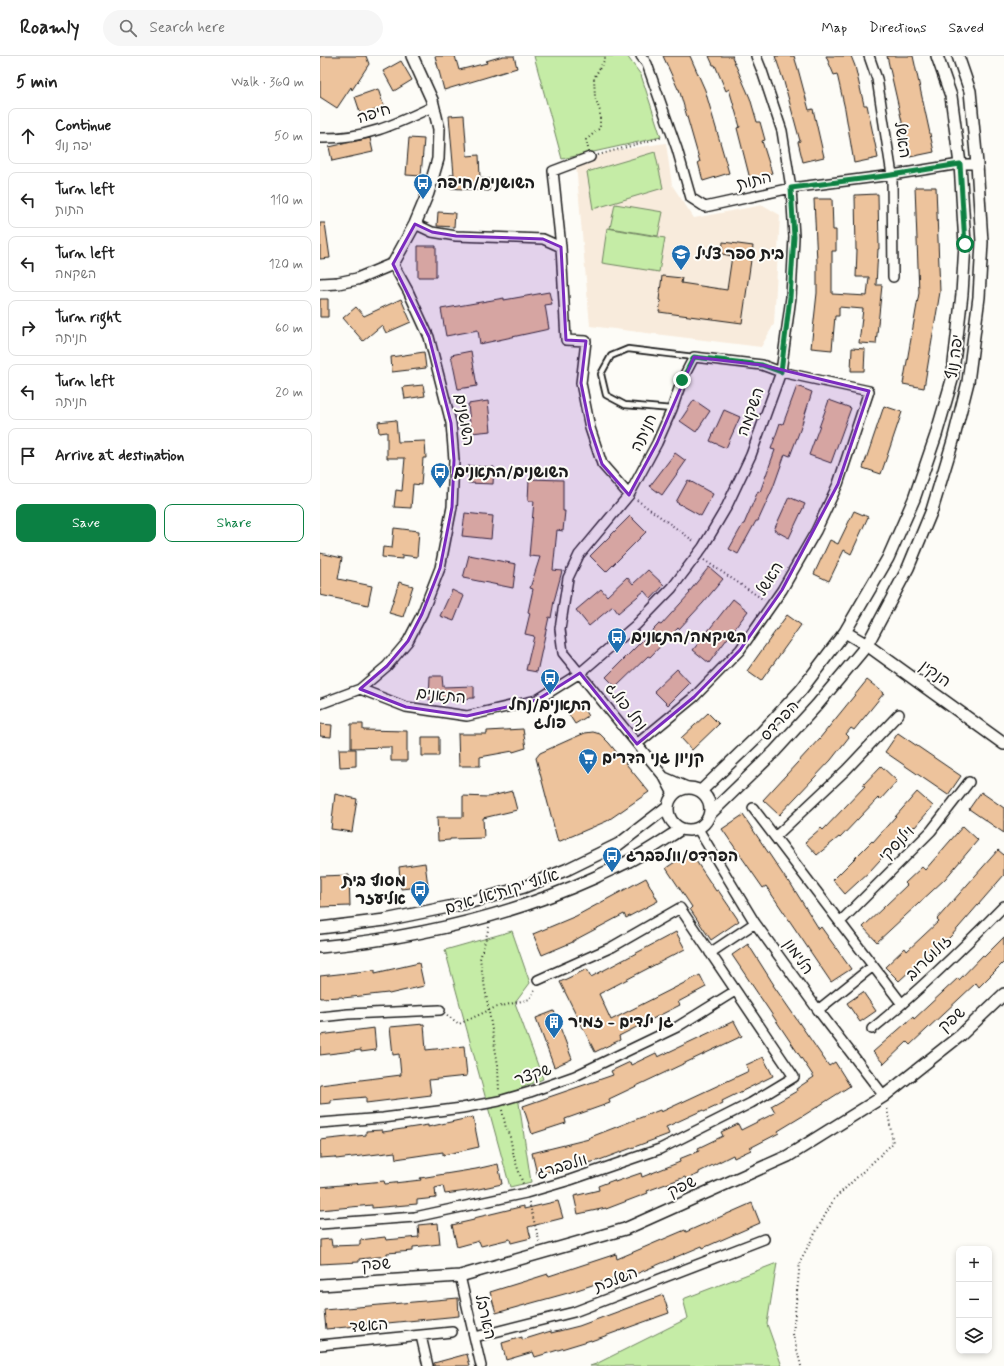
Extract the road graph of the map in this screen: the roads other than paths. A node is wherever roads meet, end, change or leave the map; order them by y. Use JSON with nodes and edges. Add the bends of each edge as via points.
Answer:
{"nodes":[{"id":1,"x":412,"y":56,"type":"edge"},
{"id":2,"x":641,"y":56,"type":"edge"},
{"id":3,"x":756,"y":56,"type":"edge"},
{"id":4,"x":870,"y":56,"type":"edge"},
{"id":5,"x":937,"y":56,"type":"edge"},
{"id":6,"x":958,"y":56,"type":"edge"},
{"id":7,"x":434,"y":106,"type":"junction"},
{"id":8,"x":320,"y":138,"type":"edge"},
{"id":9,"x":590,"y":157,"type":"road end"},
{"id":10,"x":960,"y":164,"type":"junction"},
{"id":11,"x":977,"y":164,"type":"junction"},
{"id":12,"x":892,"y":175,"type":"junction"},
{"id":13,"x":791,"y":188,"type":"junction"},
{"id":14,"x":415,"y":224,"type":"junction"},
{"id":15,"x":561,"y":248,"type":"junction"},
{"id":16,"x":392,"y":264,"type":"junction"},
{"id":17,"x":893,"y":277,"type":"dead end"},
{"id":18,"x":320,"y":284,"type":"edge"},
{"id":19,"x":694,"y":357,"type":"junction"},
{"id":20,"x":781,"y":372,"type":"junction"},
{"id":21,"x":672,"y":409,"type":"junction"},
{"id":22,"x":629,"y":495,"type":"junction"},
{"id":23,"x":845,"y":632,"type":"junction"},
{"id":24,"x":867,"y":645,"type":"junction"},
{"id":25,"x":580,"y":673,"type":"junction"},
{"id":26,"x":360,"y":689,"type":"junction"},
{"id":27,"x":320,"y":704,"type":"edge"},
{"id":28,"x":899,"y":714,"type":"dead end"},
{"id":29,"x":637,"y":744,"type":"junction"},
{"id":30,"x":1004,"y":744,"type":"edge"},
{"id":31,"x":664,"y":778,"type":"junction"},
{"id":32,"x":969,"y":782,"type":"dead end"},
{"id":33,"x":687,"y":787,"type":"junction"},
{"id":34,"x":701,"y":791,"type":"junction"},
{"id":35,"x":673,"y":794,"type":"junction"},
{"id":36,"x":667,"y":808,"type":"junction"},
{"id":37,"x":753,"y":808,"type":"dead end"},
{"id":38,"x":710,"y":814,"type":"junction"},
{"id":39,"x":681,"y":829,"type":"junction"},
{"id":40,"x":698,"y":829,"type":"junction"},
{"id":41,"x":775,"y":837,"type":"junction"},
{"id":42,"x":1004,"y":906,"type":"edge"},
{"id":43,"x":840,"y":922,"type":"junction"},
{"id":44,"x":755,"y":923,"type":"junction"},
{"id":45,"x":320,"y":928,"type":"edge"},
{"id":46,"x":320,"y":946,"type":"edge"},
{"id":47,"x":710,"y":953,"type":"junction"},
{"id":48,"x":873,"y":966,"type":"junction"},
{"id":49,"x":538,"y":980,"type":"road end"},
{"id":50,"x":735,"y":991,"type":"junction"},
{"id":51,"x":1004,"y":994,"type":"edge"},
{"id":52,"x":902,"y":1004,"type":"junction"},
{"id":53,"x":440,"y":1010,"type":"road end"},
{"id":54,"x":818,"y":1010,"type":"junction"},
{"id":55,"x":320,"y":1017,"type":"edge"},
{"id":56,"x":872,"y":1029,"type":"dead end"},
{"id":57,"x":884,"y":1096,"type":"junction"},
{"id":58,"x":320,"y":1123,"type":"edge"},
{"id":59,"x":320,"y":1224,"type":"edge"},
{"id":60,"x":764,"y":1239,"type":"dead end"},
{"id":61,"x":460,"y":1276,"type":"junction"},
{"id":62,"x":320,"y":1285,"type":"edge"},
{"id":63,"x":452,"y":1332,"type":"dead end"},
{"id":64,"x":421,"y":1336,"type":"junction"},
{"id":65,"x":475,"y":1337,"type":"junction"},
{"id":66,"x":320,"y":1345,"type":"edge"},
{"id":67,"x":428,"y":1366,"type":"edge"},
{"id":68,"x":481,"y":1366,"type":"edge"}],
"edges":[{"from":1,"to":7,"type":"street"},
{"from":2,"to":13,"type":"street","name":"התות","via":[[647,64],[691,198],[705,207]]},
{"from":3,"to":13,"type":"street","name":"השקמה","via":[[782,131]]},
{"from":4,"to":12,"type":"street","name":"האשל","via":[[877,79]]},
{"from":5,"to":10,"type":"street","name":"יפה נוף","via":[[951,96]]},
{"from":6,"to":11,"type":"street","name":"יפה נוף","via":[[970,91]]},
{"from":7,"to":8,"type":"street","name":"חיפה","via":[[370,133],[351,137]]},
{"from":7,"to":14,"type":"street","via":[[438,130],[438,159]]},
{"from":9,"to":15,"type":"street","via":[[553,171]]},
{"from":10,"to":11,"type":"street","name":"התות"},
{"from":10,"to":12,"type":"street","name":"התות"},
{"from":10,"to":23,"type":"street","name":"יפה נוף","via":[[965,244],[952,380],[914,499],[888,558]]},
{"from":11,"to":24,"type":"street","name":"יפה נוף","via":[[982,242],[979,297],[968,382],[932,510],[908,568]]},
{"from":12,"to":13,"type":"street","name":"התות"},
{"from":12,"to":17,"type":"street","name":"האשל"},
{"from":13,"to":20,"type":"street","name":"השקמה","via":[[794,237]]},
{"from":14,"to":15,"type":"street","via":[[432,232],[456,236],[543,239]]},
{"from":14,"to":16,"type":"street"},
{"from":15,"to":22,"type":"street","via":[[566,340],[586,341],[581,383],[590,428],[602,464]]},
{"from":16,"to":18,"type":"street","via":[[357,279]]},
{"from":16,"to":26,"type":"street","name":"השושנים","via":[[408,291],[429,337],[451,423],[454,460],[452,507],[440,568],[422,614],[408,641],[387,666]]},
{"from":19,"to":20,"type":"street","via":[[762,365]]},
{"from":19,"to":21,"type":"street","name":"חניתה","via":[[682,380]]},
{"from":19,"to":21,"type":"lane","via":[[628,349],[611,356],[601,374],[606,395],[625,405]]},
{"from":20,"to":25,"type":"street","name":"השקמה","via":[[751,455],[726,508],[698,556],[636,626]]},
{"from":20,"to":29,"type":"street","name":"האשל","via":[[869,391],[838,484],[816,531],[782,590],[740,650],[694,697]]},
{"from":21,"to":22,"type":"street","name":"חניתה"},
{"from":22,"to":25,"type":"street","name":"חניתה","via":[[579,555],[568,578],[560,629],[563,653]]},
{"from":23,"to":24,"type":"street","name":"הנקין"},
{"from":23,"to":34,"type":"street","name":"הפרדס","via":[[801,690]]},
{"from":24,"to":30,"type":"street","name":"הנקין"},
{"from":24,"to":38,"type":"street","name":"הפרדס","via":[[775,751]]},
{"from":25,"to":26,"type":"street","name":"התאנים","via":[[538,700],[467,716],[406,707]]},
{"from":25,"to":29,"type":"street","name":"נחל פולג"},
{"from":26,"to":27,"type":"street"},
{"from":28,"to":41,"type":"street","via":[[846,770]]},
{"from":29,"to":31,"type":"street","name":"נחל פולג"},
{"from":31,"to":33,"type":"street"},
{"from":31,"to":35,"type":"street","name":"נחל פולג"},
{"from":32,"to":43,"type":"street","name":"וילנסקי","via":[[931,831]]},
{"from":33,"to":34,"type":"street"},
{"from":33,"to":35,"type":"street"},
{"from":34,"to":38,"type":"street","via":[[709,802]]},
{"from":35,"to":36,"type":"street"},
{"from":36,"to":39,"type":"street","via":[[669,818]]},
{"from":36,"to":45,"type":"street","name":"אלוף יקותיאל אדם","via":[[619,844],[524,887],[468,903],[385,920]]},
{"from":37,"to":41,"type":"street"},
{"from":38,"to":40,"type":"street"},
{"from":39,"to":40,"type":"street"},
{"from":39,"to":46,"type":"street","name":"אלוף יקותיאל אדם","via":[[629,861],[574,886],[493,915],[386,939]]},
{"from":40,"to":44,"type":"street","name":"הלימון"},
{"from":41,"to":43,"type":"street"},
{"from":42,"to":52,"type":"street","name":"זולוטרוב"},
{"from":43,"to":48,"type":"street"},
{"from":44,"to":47,"type":"street"},
{"from":44,"to":54,"type":"street","name":"הלימון"},
{"from":47,"to":49,"type":"street","via":[[680,908],[612,947]]},
{"from":47,"to":50,"type":"street"},
{"from":48,"to":52,"type":"street"},
{"from":48,"to":54,"type":"street"},
{"from":50,"to":58,"type":"street","name":"שקצר","via":[[678,1027],[575,1076],[530,1092],[462,1108]]},
{"from":50,"to":59,"type":"street","name":"וולפברג","via":[[794,1077],[751,1103],[660,1149],[526,1193],[415,1217]]},
{"from":51,"to":57,"type":"street","name":"שפק","via":[[961,1034]]},
{"from":52,"to":56,"type":"street","name":"זולוטרוב"},
{"from":53,"to":55,"type":"street"},
{"from":54,"to":57,"type":"street","name":"הלימון"},
{"from":57,"to":61,"type":"street","name":"שפק","via":[[788,1156],[625,1229]]},
{"from":60,"to":65,"type":"street","name":"השלכת","via":[[574,1312]]},
{"from":61,"to":62,"type":"street","name":"שפק"},
{"from":61,"to":65,"type":"street","name":"הארבל"},
{"from":63,"to":64,"type":"street","name":"האשד"},
{"from":64,"to":66,"type":"street","name":"האשד"},
{"from":64,"to":67,"type":"street"},
{"from":65,"to":68,"type":"street","name":"הארבל"}]}
